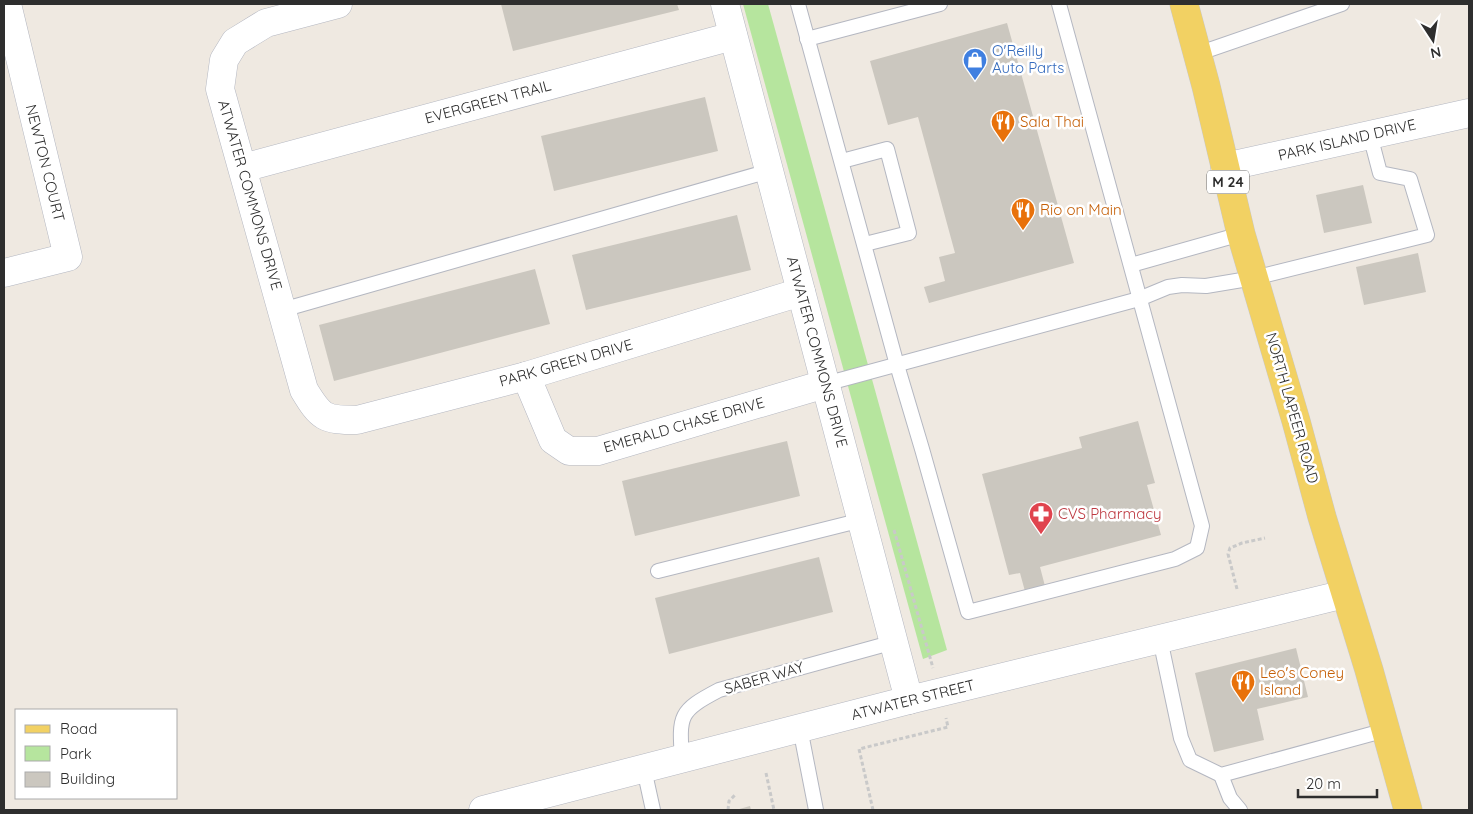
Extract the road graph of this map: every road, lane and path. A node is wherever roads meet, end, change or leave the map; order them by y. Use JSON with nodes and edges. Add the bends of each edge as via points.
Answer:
{"nodes":[{"id":1,"x":7,"y":4,"type":"edge"},
{"id":2,"x":338,"y":4,"type":"edge"},
{"id":3,"x":724,"y":4,"type":"edge"},
{"id":4,"x":798,"y":4,"type":"edge"},
{"id":5,"x":940,"y":4,"type":"edge"},
{"id":6,"x":1059,"y":4,"type":"edge"},
{"id":7,"x":1184,"y":4,"type":"edge"},
{"id":8,"x":1342,"y":4,"type":"edge"},
{"id":9,"x":733,"y":36,"type":"junction"},
{"id":10,"x":808,"y":39,"type":"junction"},
{"id":11,"x":1197,"y":54,"type":"junction"},
{"id":12,"x":1469,"y":113,"type":"edge"},
{"id":13,"x":1370,"y":135,"type":"junction"},
{"id":14,"x":842,"y":161,"type":"junction"},
{"id":15,"x":243,"y":168,"type":"junction"},
{"id":16,"x":1225,"y":168,"type":"junction"},
{"id":17,"x":769,"y":171,"type":"junction"},
{"id":18,"x":1241,"y":234,"type":"junction"},
{"id":19,"x":865,"y":244,"type":"junction"},
{"id":20,"x":1131,"y":264,"type":"junction"},
{"id":21,"x":4,"y":273,"type":"edge"},
{"id":22,"x":1254,"y":278,"type":"junction"},
{"id":23,"x":801,"y":292,"type":"junction"},
{"id":24,"x":1139,"y":299,"type":"junction"},
{"id":25,"x":282,"y":310,"type":"junction"},
{"id":26,"x":897,"y":365,"type":"junction"},
{"id":27,"x":526,"y":376,"type":"junction"},
{"id":28,"x":825,"y":384,"type":"junction"},
{"id":29,"x":329,"y":419,"type":"joint"},
{"id":30,"x":862,"y":520,"type":"junction"},
{"id":31,"x":1264,"y":538,"type":"dead end"},
{"id":32,"x":658,"y":571,"type":"dead end"},
{"id":33,"x":1237,"y":589,"type":"dead end"},
{"id":34,"x":1345,"y":594,"type":"junction"},
{"id":35,"x":1160,"y":639,"type":"junction"},
{"id":36,"x":894,"y":642,"type":"junction"},
{"id":37,"x":909,"y":700,"type":"junction"},
{"id":38,"x":945,"y":716,"type":"dead end"},
{"id":39,"x":800,"y":728,"type":"junction"},
{"id":40,"x":1386,"y":730,"type":"junction"},
{"id":41,"x":682,"y":759,"type":"junction"},
{"id":42,"x":644,"y":769,"type":"junction"},
{"id":43,"x":766,"y":773,"type":"dead end"},
{"id":44,"x":1221,"y":775,"type":"junction"},
{"id":45,"x":735,"y":795,"type":"dead end"},
{"id":46,"x":483,"y":810,"type":"edge"},
{"id":47,"x":653,"y":810,"type":"edge"},
{"id":48,"x":728,"y":810,"type":"edge"},
{"id":49,"x":774,"y":810,"type":"edge"},
{"id":50,"x":816,"y":810,"type":"edge"},
{"id":51,"x":873,"y":810,"type":"edge"},
{"id":52,"x":1240,"y":810,"type":"edge"},
{"id":53,"x":1408,"y":810,"type":"edge"}],
"edges":[{"from":1,"to":21,"type":"street","name":"NEWTON COURT","via":[[68,257]]},
{"from":2,"to":15,"type":"street","name":"ATWATER COMMONS DRIVE","via":[[266,23],[235,42],[224,60],[220,89]]},
{"from":3,"to":9,"type":"street","name":"ATWATER COMMONS DRIVE"},
{"from":4,"to":10,"type":"lane"},
{"from":5,"to":10,"type":"lane"},
{"from":6,"to":20,"type":"lane"},
{"from":7,"to":11,"type":"main road","name":"NORTH LAPEER ROAD","number":"M 24"},
{"from":8,"to":11,"type":"lane"},
{"from":9,"to":15,"type":"street","name":"EVERGREEN TRAIL"},
{"from":9,"to":17,"type":"street","name":"ATWATER COMMONS DRIVE"},
{"from":10,"to":14,"type":"lane"},
{"from":11,"to":16,"type":"main road","name":"NORTH LAPEER ROAD","number":"M 24"},
{"from":12,"to":13,"type":"street","name":"PARK ISLAND DRIVE"},
{"from":13,"to":16,"type":"street","name":"PARK ISLAND DRIVE"},
{"from":13,"to":22,"type":"lane","via":[[1380,173],[1410,179],[1427,235]]},
{"from":14,"to":19,"type":"lane"},
{"from":14,"to":19,"type":"lane","via":[[887,149],[909,233]]},
{"from":15,"to":25,"type":"street","name":"ATWATER COMMONS DRIVE"},
{"from":16,"to":18,"type":"main road","name":"NORTH LAPEER ROAD","number":"M 24"},
{"from":17,"to":23,"type":"street","name":"ATWATER COMMONS DRIVE"},
{"from":17,"to":25,"type":"lane"},
{"from":18,"to":20,"type":"lane"},
{"from":18,"to":22,"type":"main road","name":"NORTH LAPEER ROAD","number":"M 24"},
{"from":19,"to":26,"type":"lane"},
{"from":20,"to":24,"type":"lane"},
{"from":22,"to":24,"type":"lane","via":[[1206,286],[1168,287]]},
{"from":22,"to":34,"type":"main road","name":"NORTH LAPEER ROAD","number":"M 24"},
{"from":23,"to":27,"type":"street","name":"PARK GREEN DRIVE"},
{"from":23,"to":28,"type":"street","name":"ATWATER COMMONS DRIVE"},
{"from":24,"to":26,"type":"lane"},
{"from":24,"to":26,"type":"lane","via":[[1202,526],[1197,548],[1175,559],[968,612]]},
{"from":25,"to":29,"type":"street","name":"ATWATER COMMONS DRIVE","via":[[304,390],[314,406]]},
{"from":26,"to":28,"type":"lane"},
{"from":27,"to":28,"type":"street","name":"EMERALD CHASE DRIVE","via":[[553,440],[569,451],[598,450]]},
{"from":27,"to":29,"type":"street","name":"PARK GREEN DRIVE","via":[[357,420]]},
{"from":28,"to":30,"type":"street","name":"ATWATER COMMONS DRIVE"},
{"from":30,"to":32,"type":"lane"},
{"from":30,"to":36,"type":"street","name":"ATWATER COMMONS DRIVE"},
{"from":31,"to":33,"type":"path","via":[[1230,548],[1228,554]]},
{"from":34,"to":35,"type":"street","name":"ATWATER STREET"},
{"from":34,"to":40,"type":"main road","name":"NORTH LAPEER ROAD","number":"M 24"},
{"from":35,"to":37,"type":"street","name":"ATWATER STREET"},
{"from":35,"to":44,"type":"lane","via":[[1181,738],[1190,760]]},
{"from":36,"to":37,"type":"street","name":"ATWATER COMMONS DRIVE"},
{"from":36,"to":41,"type":"lane","name":"SABER WAY","via":[[719,690],[699,701],[685,713],[680,730]]},
{"from":37,"to":39,"type":"street","name":"ATWATER STREET"},
{"from":38,"to":51,"type":"path","via":[[948,727],[859,749]]},
{"from":39,"to":41,"type":"street","name":"ATWATER STREET"},
{"from":39,"to":50,"type":"lane"},
{"from":40,"to":44,"type":"lane"},
{"from":40,"to":53,"type":"main road","name":"NORTH LAPEER ROAD","number":"M 24"},
{"from":41,"to":42,"type":"street","name":"ATWATER STREET"},
{"from":42,"to":46,"type":"street","name":"ATWATER STREET"},
{"from":42,"to":47,"type":"lane"},
{"from":43,"to":49,"type":"path"},
{"from":44,"to":52,"type":"lane","via":[[1230,798]]},
{"from":45,"to":48,"type":"path","via":[[729,801]]}]}
